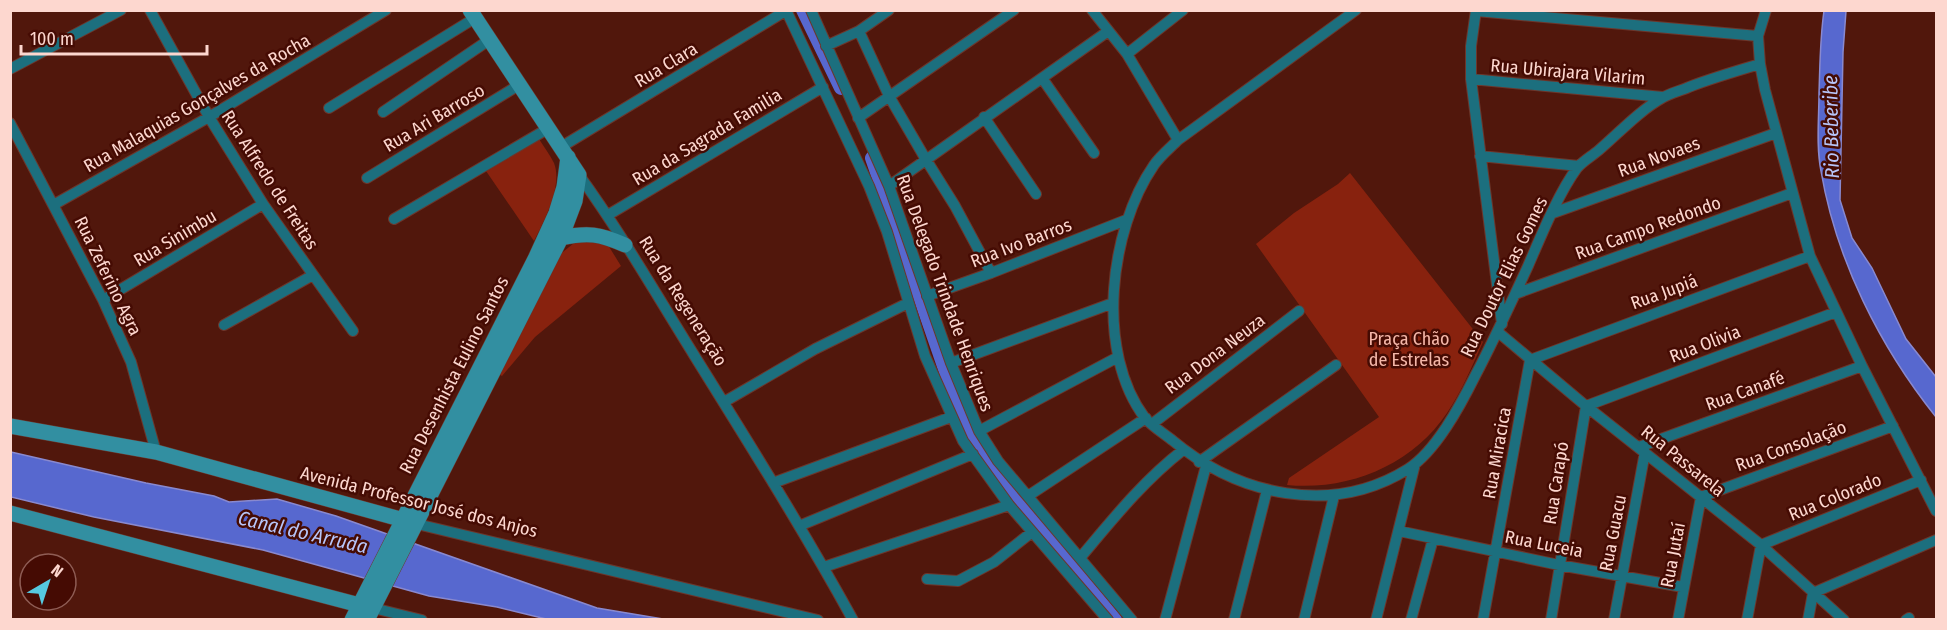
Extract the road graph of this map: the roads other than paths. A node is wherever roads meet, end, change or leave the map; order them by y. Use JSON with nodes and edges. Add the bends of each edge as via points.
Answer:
{"nodes":[{"id":1,"x":121,"y":10,"type":"edge"},
{"id":2,"x":150,"y":10,"type":"edge"},
{"id":3,"x":386,"y":10,"type":"edge"},
{"id":4,"x":812,"y":10,"type":"edge"},
{"id":5,"x":889,"y":10,"type":"edge"},
{"id":6,"x":1014,"y":10,"type":"edge"},
{"id":7,"x":1092,"y":10,"type":"edge"},
{"id":8,"x":1183,"y":10,"type":"edge"},
{"id":9,"x":1356,"y":10,"type":"edge"},
{"id":10,"x":1766,"y":10,"type":"edge"},
{"id":11,"x":787,"y":11,"type":"edge"},
{"id":12,"x":1476,"y":11,"type":"edge"},
{"id":13,"x":472,"y":14,"type":"edge"},
{"id":14,"x":859,"y":32,"type":"junction"},
{"id":15,"x":1107,"y":32,"type":"junction"},
{"id":16,"x":1758,"y":36,"type":"junction"},
{"id":17,"x":489,"y":40,"type":"junction"},
{"id":18,"x":826,"y":46,"type":"junction"},
{"id":19,"x":1127,"y":54,"type":"junction"},
{"id":20,"x":1760,"y":64,"type":"junction"},
{"id":21,"x":10,"y":69,"type":"edge"},
{"id":22,"x":1042,"y":78,"type":"junction"},
{"id":23,"x":1471,"y":79,"type":"junction"},
{"id":24,"x":519,"y":85,"type":"junction"},
{"id":25,"x":823,"y":87,"type":"junction"},
{"id":26,"x":889,"y":96,"type":"junction"},
{"id":27,"x":1663,"y":97,"type":"junction"},
{"id":28,"x":328,"y":108,"type":"dead end"},
{"id":29,"x":383,"y":112,"type":"dead end"},
{"id":30,"x":210,"y":117,"type":"junction"},
{"id":31,"x":984,"y":117,"type":"junction"},
{"id":32,"x":858,"y":118,"type":"junction"},
{"id":33,"x":10,"y":123,"type":"edge"},
{"id":34,"x":549,"y":129,"type":"junction"},
{"id":35,"x":1776,"y":133,"type":"junction"},
{"id":36,"x":1178,"y":140,"type":"junction"},
{"id":37,"x":564,"y":152,"type":"junction"},
{"id":38,"x":1094,"y":153,"type":"dead end"},
{"id":39,"x":1480,"y":156,"type":"junction"},
{"id":40,"x":925,"y":158,"type":"junction"},
{"id":41,"x":1578,"y":166,"type":"junction"},
{"id":42,"x":579,"y":175,"type":"junction"},
{"id":43,"x":367,"y":178,"type":"dead end"},
{"id":44,"x":889,"y":186,"type":"junction"},
{"id":45,"x":1792,"y":193,"type":"junction"},
{"id":46,"x":1035,"y":194,"type":"dead end"},
{"id":47,"x":55,"y":204,"type":"junction"},
{"id":48,"x":263,"y":204,"type":"junction"},
{"id":49,"x":1553,"y":213,"type":"junction"},
{"id":50,"x":608,"y":214,"type":"junction"},
{"id":51,"x":394,"y":219,"type":"dead end"},
{"id":52,"x":1126,"y":220,"type":"junction"},
{"id":53,"x":561,"y":238,"type":"junction"},
{"id":54,"x":625,"y":245,"type":"junction"},
{"id":55,"x":1810,"y":256,"type":"junction"},
{"id":56,"x":991,"y":273,"type":"junction"},
{"id":57,"x":313,"y":275,"type":"junction"},
{"id":58,"x":1515,"y":294,"type":"junction"},
{"id":59,"x":927,"y":296,"type":"junction"},
{"id":60,"x":103,"y":300,"type":"junction"},
{"id":61,"x":908,"y":303,"type":"junction"},
{"id":62,"x":1113,"y":303,"type":"junction"},
{"id":63,"x":1299,"y":311,"type":"dead end"},
{"id":64,"x":1836,"y":312,"type":"junction"},
{"id":65,"x":224,"y":326,"type":"dead end"},
{"id":66,"x":1500,"y":328,"type":"junction"},
{"id":67,"x":353,"y":331,"type":"dead end"},
{"id":68,"x":1118,"y":357,"type":"junction"},
{"id":69,"x":1530,"y":360,"type":"junction"},
{"id":70,"x":951,"y":363,"type":"junction"},
{"id":71,"x":1336,"y":365,"type":"dead end"},
{"id":72,"x":1862,"y":366,"type":"junction"},
{"id":73,"x":724,"y":402,"type":"junction"},
{"id":74,"x":1586,"y":406,"type":"junction"},
{"id":75,"x":951,"y":417,"type":"junction"},
{"id":76,"x":1149,"y":421,"type":"junction"},
{"id":77,"x":10,"y":426,"type":"edge"},
{"id":78,"x":1893,"y":426,"type":"junction"},
{"id":79,"x":979,"y":431,"type":"junction"},
{"id":80,"x":1183,"y":450,"type":"junction"},
{"id":81,"x":1642,"y":450,"type":"junction"},
{"id":82,"x":156,"y":452,"type":"junction"},
{"id":83,"x":973,"y":454,"type":"junction"},
{"id":84,"x":1203,"y":464,"type":"junction"},
{"id":85,"x":1415,"y":464,"type":"junction"},
{"id":86,"x":1921,"y":480,"type":"junction"},
{"id":87,"x":773,"y":483,"type":"junction"},
{"id":88,"x":1267,"y":490,"type":"junction"},
{"id":89,"x":1334,"y":495,"type":"junction"},
{"id":90,"x":1029,"y":496,"type":"junction"},
{"id":91,"x":1701,"y":497,"type":"junction"},
{"id":92,"x":1009,"y":505,"type":"junction"},
{"id":93,"x":1936,"y":511,"type":"edge"},
{"id":94,"x":10,"y":513,"type":"edge"},
{"id":95,"x":799,"y":526,"type":"junction"},
{"id":96,"x":408,"y":527,"type":"junction"},
{"id":97,"x":1399,"y":531,"type":"junction"},
{"id":98,"x":1032,"y":532,"type":"junction"},
{"id":99,"x":1433,"y":539,"type":"junction"},
{"id":100,"x":1936,"y":540,"type":"edge"},
{"id":101,"x":1761,"y":545,"type":"junction"},
{"id":102,"x":1496,"y":551,"type":"junction"},
{"id":103,"x":1080,"y":558,"type":"junction"},
{"id":104,"x":1559,"y":565,"type":"junction"},
{"id":105,"x":824,"y":567,"type":"junction"},
{"id":106,"x":1621,"y":574,"type":"junction"},
{"id":107,"x":927,"y":579,"type":"dead end"},
{"id":108,"x":1683,"y":587,"type":"junction"},
{"id":109,"x":1813,"y":593,"type":"junction"},
{"id":110,"x":366,"y":611,"type":"edge"},
{"id":111,"x":351,"y":620,"type":"edge"},
{"id":112,"x":422,"y":620,"type":"edge"},
{"id":113,"x":818,"y":620,"type":"edge"},
{"id":114,"x":853,"y":620,"type":"edge"},
{"id":115,"x":1108,"y":620,"type":"edge"},
{"id":116,"x":1132,"y":620,"type":"edge"},
{"id":117,"x":1165,"y":620,"type":"edge"},
{"id":118,"x":1234,"y":620,"type":"edge"},
{"id":119,"x":1304,"y":620,"type":"edge"},
{"id":120,"x":1376,"y":620,"type":"edge"},
{"id":121,"x":1411,"y":620,"type":"edge"},
{"id":122,"x":1483,"y":620,"type":"edge"},
{"id":123,"x":1551,"y":620,"type":"edge"},
{"id":124,"x":1614,"y":620,"type":"edge"},
{"id":125,"x":1678,"y":620,"type":"edge"},
{"id":126,"x":1747,"y":620,"type":"edge"},
{"id":127,"x":1808,"y":620,"type":"edge"},
{"id":128,"x":1844,"y":620,"type":"edge"}],
"edges":[{"from":1,"to":21,"type":"street"},
{"from":2,"to":30,"type":"street","name":"Rua Alfredo de Freitas"},
{"from":3,"to":30,"type":"street","name":"Rua Malaquias Gonçalves da Rocha"},
{"from":4,"to":18,"type":"street","name":"Rua Delegado Trindade Henriques"},
{"from":5,"to":14,"type":"street"},
{"from":6,"to":26,"type":"street"},
{"from":7,"to":15,"type":"street"},
{"from":8,"to":19,"type":"street"},
{"from":9,"to":36,"type":"street","name":"Rua Doutor Elias Gomes"},
{"from":10,"to":16,"type":"street"},
{"from":11,"to":25,"type":"street","name":"Rua Delegado Trindade Henriques"},
{"from":11,"to":37,"type":"street","name":"Rua Clara"},
{"from":12,"to":16,"type":"street"},
{"from":12,"to":23,"type":"street"},
{"from":13,"to":17,"type":"main road","name":"Rua da Regeneração"},
{"from":13,"to":28,"type":"street"},
{"from":14,"to":18,"type":"street"},
{"from":14,"to":26,"type":"street","name":"Rua Delegado Trindade Henriques"},
{"from":15,"to":19,"type":"street"},
{"from":15,"to":22,"type":"street"},
{"from":16,"to":20,"type":"street"},
{"from":17,"to":24,"type":"main road","name":"Rua da Regeneração"},
{"from":17,"to":29,"type":"street"},
{"from":18,"to":32,"type":"street","name":"Rua Delegado Trindade Henriques"},
{"from":19,"to":36,"type":"street"},
{"from":20,"to":27,"type":"street","name":"Rua Doutor Elias Gomes"},
{"from":20,"to":35,"type":"street"},
{"from":22,"to":31,"type":"street"},
{"from":22,"to":38,"type":"street"},
{"from":23,"to":27,"type":"street","name":"Rua Ubirajara Vilarim"},
{"from":23,"to":39,"type":"street"},
{"from":24,"to":34,"type":"main road","name":"Rua da Regeneração"},
{"from":24,"to":43,"type":"street","name":"Rua Ari Barroso"},
{"from":25,"to":50,"type":"street","name":"Rua da Sagrada Familia"},
{"from":25,"to":61,"type":"street","name":"Rua Delegado Trindade Henriques","via":[[869,186]]},
{"from":26,"to":32,"type":"street"},
{"from":26,"to":40,"type":"street","name":"Rua Delegado Trindade Henriques"},
{"from":27,"to":41,"type":"street","name":"Rua Doutor Elias Gomes"},
{"from":30,"to":47,"type":"street","name":"Rua Malaquias Gonçalves da Rocha"},
{"from":30,"to":48,"type":"street","name":"Rua Alfredo de Freitas"},
{"from":31,"to":40,"type":"street"},
{"from":31,"to":46,"type":"street"},
{"from":32,"to":44,"type":"street","name":"Rua Delegado Trindade Henriques"},
{"from":33,"to":47,"type":"street","name":"Rua Zeferino Agra"},
{"from":34,"to":37,"type":"main road","name":"Rua da Regeneração"},
{"from":34,"to":51,"type":"street"},
{"from":35,"to":45,"type":"street"},
{"from":35,"to":49,"type":"street","name":"Rua Novaes"},
{"from":36,"to":52,"type":"street","name":"Rua Doutor Elias Gomes","via":[[1155,163]]},
{"from":37,"to":42,"type":"main road","name":"Rua da Regeneração"},
{"from":37,"to":96,"type":"main road","name":"Rua Desenhista Eulino Santos","via":[[564,187],[556,213]]},
{"from":39,"to":41,"type":"street"},
{"from":39,"to":66,"type":"street"},
{"from":40,"to":44,"type":"street"},
{"from":40,"to":56,"type":"street","name":"Rua Delegado Trindade Henriques"},
{"from":41,"to":49,"type":"street","name":"Rua Doutor Elias Gomes"},
{"from":42,"to":50,"type":"street","name":"Rua da Regeneração"},
{"from":42,"to":53,"type":"main road","name":"Rua Desenhista Eulino Santos","via":[[575,201]]},
{"from":44,"to":59,"type":"street","name":"Rua Delegado Trindade Henriques"},
{"from":45,"to":55,"type":"street"},
{"from":45,"to":58,"type":"street","name":"Rua Campo Redondo"},
{"from":47,"to":60,"type":"street","name":"Rua Zeferino Agra"},
{"from":48,"to":57,"type":"street","name":"Rua Alfredo de Freitas"},
{"from":48,"to":60,"type":"street","name":"Rua Sinimbu"},
{"from":49,"to":58,"type":"street","name":"Rua Doutor Elias Gomes"},
{"from":50,"to":54,"type":"street","name":"Rua da Regeneração"},
{"from":52,"to":56,"type":"street","name":"Rua Ivo Barros"},
{"from":52,"to":62,"type":"street","name":"Rua Doutor Elias Gomes"},
{"from":53,"to":54,"type":"main road","via":[[590,234]]},
{"from":53,"to":96,"type":"main road","name":"Rua Desenhista Eulino Santos"},
{"from":54,"to":73,"type":"street","name":"Rua da Regeneração"},
{"from":55,"to":64,"type":"street"},
{"from":55,"to":69,"type":"street","name":"Rua Jupiá"},
{"from":56,"to":59,"type":"street","name":"Rua Ivo Barros"},
{"from":57,"to":65,"type":"street"},
{"from":57,"to":67,"type":"street","name":"Rua Alfredo de Freitas"},
{"from":58,"to":66,"type":"street","name":"Rua Doutor Elias Gomes"},
{"from":59,"to":70,"type":"street","name":"Rua Delegado Trindade Henriques"},
{"from":60,"to":82,"type":"street","name":"Rua Zeferino Agra","via":[[131,362]]},
{"from":61,"to":73,"type":"street","via":[[815,349]]},
{"from":61,"to":75,"type":"street","name":"Rua Delegado Trindade Henriques"},
{"from":62,"to":68,"type":"street","name":"Rua Doutor Elias Gomes"},
{"from":62,"to":70,"type":"street"},
{"from":63,"to":76,"type":"street","name":"Rua Dona Neuza"},
{"from":64,"to":72,"type":"street"},
{"from":64,"to":74,"type":"street","name":"Rua Olivia"},
{"from":66,"to":69,"type":"street","name":"Rua Passarela"},
{"from":66,"to":85,"type":"street","name":"Rua Doutor Elias Gomes","via":[[1451,418]]},
{"from":68,"to":76,"type":"street","name":"Rua Doutor Elias Gomes","via":[[1135,401]]},
{"from":68,"to":79,"type":"street"},
{"from":69,"to":74,"type":"street","name":"Rua Passarela"},
{"from":69,"to":102,"type":"street","name":"Rua Miracica"},
{"from":70,"to":79,"type":"street","name":"Rua Delegado Trindade Henriques"},
{"from":71,"to":84,"type":"street"},
{"from":72,"to":78,"type":"street"},
{"from":72,"to":81,"type":"street","name":"Rua Canafé"},
{"from":73,"to":87,"type":"street","name":"Rua da Regeneração"},
{"from":74,"to":81,"type":"street","name":"Rua Passarela"},
{"from":74,"to":104,"type":"street","name":"Rua Carapó"},
{"from":75,"to":83,"type":"street","name":"Rua Delegado Trindade Henriques"},
{"from":75,"to":87,"type":"street"},
{"from":76,"to":80,"type":"street","name":"Rua Doutor Elias Gomes"},
{"from":76,"to":90,"type":"street","name":"Rua Dona Neuza"},
{"from":77,"to":82,"type":"main road","name":"Avenida Professor José dos Anjos"},
{"from":78,"to":86,"type":"street"},
{"from":78,"to":91,"type":"street","name":"Rua Consolação"},
{"from":79,"to":90,"type":"street","name":"Rua Delegado Trindade Henriques","via":[[998,461]]},
{"from":80,"to":84,"type":"street","name":"Rua Doutor Elias Gomes"},
{"from":80,"to":103,"type":"street","via":[[1130,498]]},
{"from":81,"to":91,"type":"street","name":"Rua Passarela"},
{"from":81,"to":106,"type":"street","name":"Rua Guacu"},
{"from":82,"to":96,"type":"main road","name":"Avenida Professor José dos Anjos"},
{"from":83,"to":92,"type":"street","name":"Rua Delegado Trindade Henriques"},
{"from":83,"to":95,"type":"street"},
{"from":84,"to":88,"type":"street","name":"Rua Doutor Elias Gomes"},
{"from":84,"to":117,"type":"street"},
{"from":85,"to":89,"type":"street","name":"Rua Doutor Elias Gomes","via":[[1381,482]]},
{"from":85,"to":97,"type":"street"},
{"from":86,"to":93,"type":"street"},
{"from":86,"to":101,"type":"street","name":"Rua Colorado"},
{"from":87,"to":95,"type":"street","name":"Rua da Regeneração"},
{"from":88,"to":89,"type":"street","name":"Rua Doutor Elias Gomes"},
{"from":88,"to":118,"type":"street"},
{"from":89,"to":119,"type":"street"},
{"from":90,"to":103,"type":"street","name":"Rua Delegado Trindade Henriques"},
{"from":91,"to":101,"type":"street","name":"Rua Passarela"},
{"from":91,"to":108,"type":"street","name":"Rua Jutaí"},
{"from":92,"to":98,"type":"street","name":"Rua Delegado Trindade Henriques"},
{"from":92,"to":105,"type":"street"},
{"from":94,"to":110,"type":"main road","via":[[235,571]]},
{"from":95,"to":105,"type":"street","name":"Rua da Regeneração"},
{"from":96,"to":110,"type":"main road","name":"Rua Desenhista Eulino Santos"},
{"from":96,"to":113,"type":"street","name":"Avenida Professor José dos Anjos"},
{"from":97,"to":99,"type":"street","name":"Rua Luceia"},
{"from":97,"to":120,"type":"street"},
{"from":98,"to":107,"type":"street","via":[[994,562],[958,581]]},
{"from":98,"to":115,"type":"street","name":"Rua Delegado Trindade Henriques"},
{"from":99,"to":102,"type":"street","name":"Rua Luceia"},
{"from":99,"to":121,"type":"street"},
{"from":100,"to":109,"type":"street"},
{"from":101,"to":109,"type":"street","name":"Rua Passarela"},
{"from":101,"to":126,"type":"street"},
{"from":102,"to":104,"type":"street","name":"Rua Luceia"},
{"from":102,"to":122,"type":"street","name":"Rua Miracica"},
{"from":103,"to":116,"type":"street","name":"Rua Delegado Trindade Henriques"},
{"from":104,"to":106,"type":"street","name":"Rua Luceia"},
{"from":104,"to":123,"type":"street","name":"Rua Carapó"},
{"from":105,"to":114,"type":"street","name":"Rua da Regeneração"},
{"from":106,"to":108,"type":"street","name":"Rua Luceia"},
{"from":106,"to":124,"type":"street","name":"Rua Guacu"},
{"from":108,"to":125,"type":"street","name":"Rua Jutaí"},
{"from":109,"to":127,"type":"street"},
{"from":109,"to":128,"type":"street","name":"Rua Passarela"},
{"from":110,"to":111,"type":"main road","name":"Rua Desenhista Eulino Santos"},
{"from":110,"to":112,"type":"street"}]}
